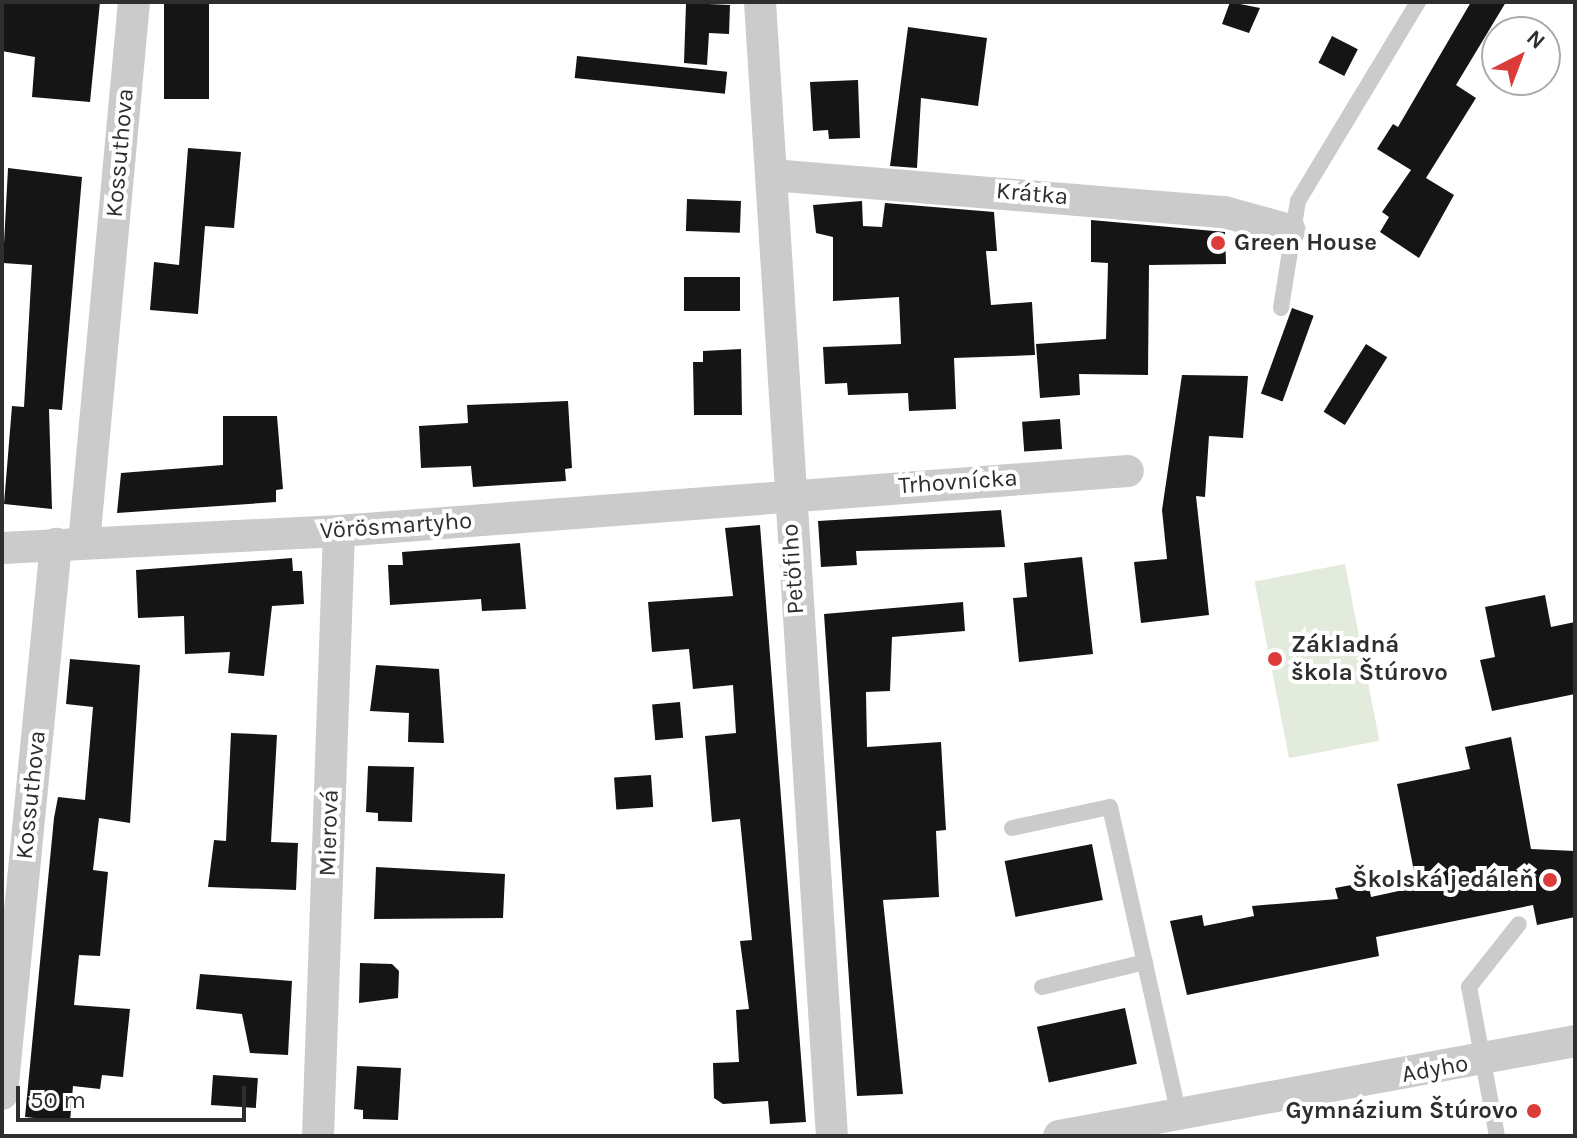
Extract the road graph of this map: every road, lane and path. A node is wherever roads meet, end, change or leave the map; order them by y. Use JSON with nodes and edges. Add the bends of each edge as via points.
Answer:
{"nodes":[{"id":1,"x":134,"y":2,"type":"edge"},
{"id":2,"x":760,"y":2,"type":"edge"},
{"id":3,"x":1418,"y":2,"type":"edge"},
{"id":4,"x":772,"y":175,"type":"junction"},
{"id":5,"x":1290,"y":230,"type":"junction"},
{"id":6,"x":1281,"y":308,"type":"dead end"},
{"id":7,"x":1128,"y":471,"type":"dead end"},
{"id":8,"x":788,"y":493,"type":"junction"},
{"id":9,"x":339,"y":531,"type":"junction"},
{"id":10,"x":70,"y":544,"type":"junction"},
{"id":11,"x":2,"y":548,"type":"edge"},
{"id":12,"x":1012,"y":828,"type":"dead end"},
{"id":13,"x":1519,"y":924,"type":"dead end"},
{"id":14,"x":1145,"y":962,"type":"junction"},
{"id":15,"x":1042,"y":987,"type":"dead end"},
{"id":16,"x":1575,"y":1041,"type":"edge"},
{"id":17,"x":1482,"y":1061,"type":"junction"},
{"id":18,"x":2,"y":1094,"type":"edge"},
{"id":19,"x":1179,"y":1116,"type":"junction"},
{"id":20,"x":318,"y":1136,"type":"edge"},
{"id":21,"x":832,"y":1136,"type":"edge"},
{"id":22,"x":1059,"y":1136,"type":"edge"},
{"id":23,"x":1497,"y":1136,"type":"edge"}],
"edges":[{"from":1,"to":10,"type":"street","name":"Kossuthova"},
{"from":2,"to":4,"type":"street","name":"Petőfiho"},
{"from":3,"to":5,"type":"lane","via":[[1298,201]]},
{"from":4,"to":5,"type":"street","name":"Krátka","via":[[1224,212]]},
{"from":4,"to":8,"type":"street","name":"Petőfiho"},
{"from":5,"to":6,"type":"lane"},
{"from":7,"to":8,"type":"street","name":"Trhovnícka"},
{"from":8,"to":9,"type":"street","name":"Vörösmartyho"},
{"from":8,"to":21,"type":"street","name":"Petőfiho"},
{"from":9,"to":10,"type":"street","name":"Vörösmartyho"},
{"from":9,"to":20,"type":"street","name":"Mierová"},
{"from":10,"to":11,"type":"street","name":"Vörösmartyho"},
{"from":10,"to":18,"type":"street","name":"Kossuthova"},
{"from":12,"to":14,"type":"lane","via":[[1110,807]]},
{"from":13,"to":17,"type":"lane","via":[[1469,987]]},
{"from":14,"to":15,"type":"lane"},
{"from":14,"to":19,"type":"lane"},
{"from":16,"to":17,"type":"street","name":"Adyho"},
{"from":17,"to":19,"type":"street","name":"Adyho"},
{"from":17,"to":23,"type":"lane"},
{"from":19,"to":22,"type":"street","name":"Adyho"}]}
